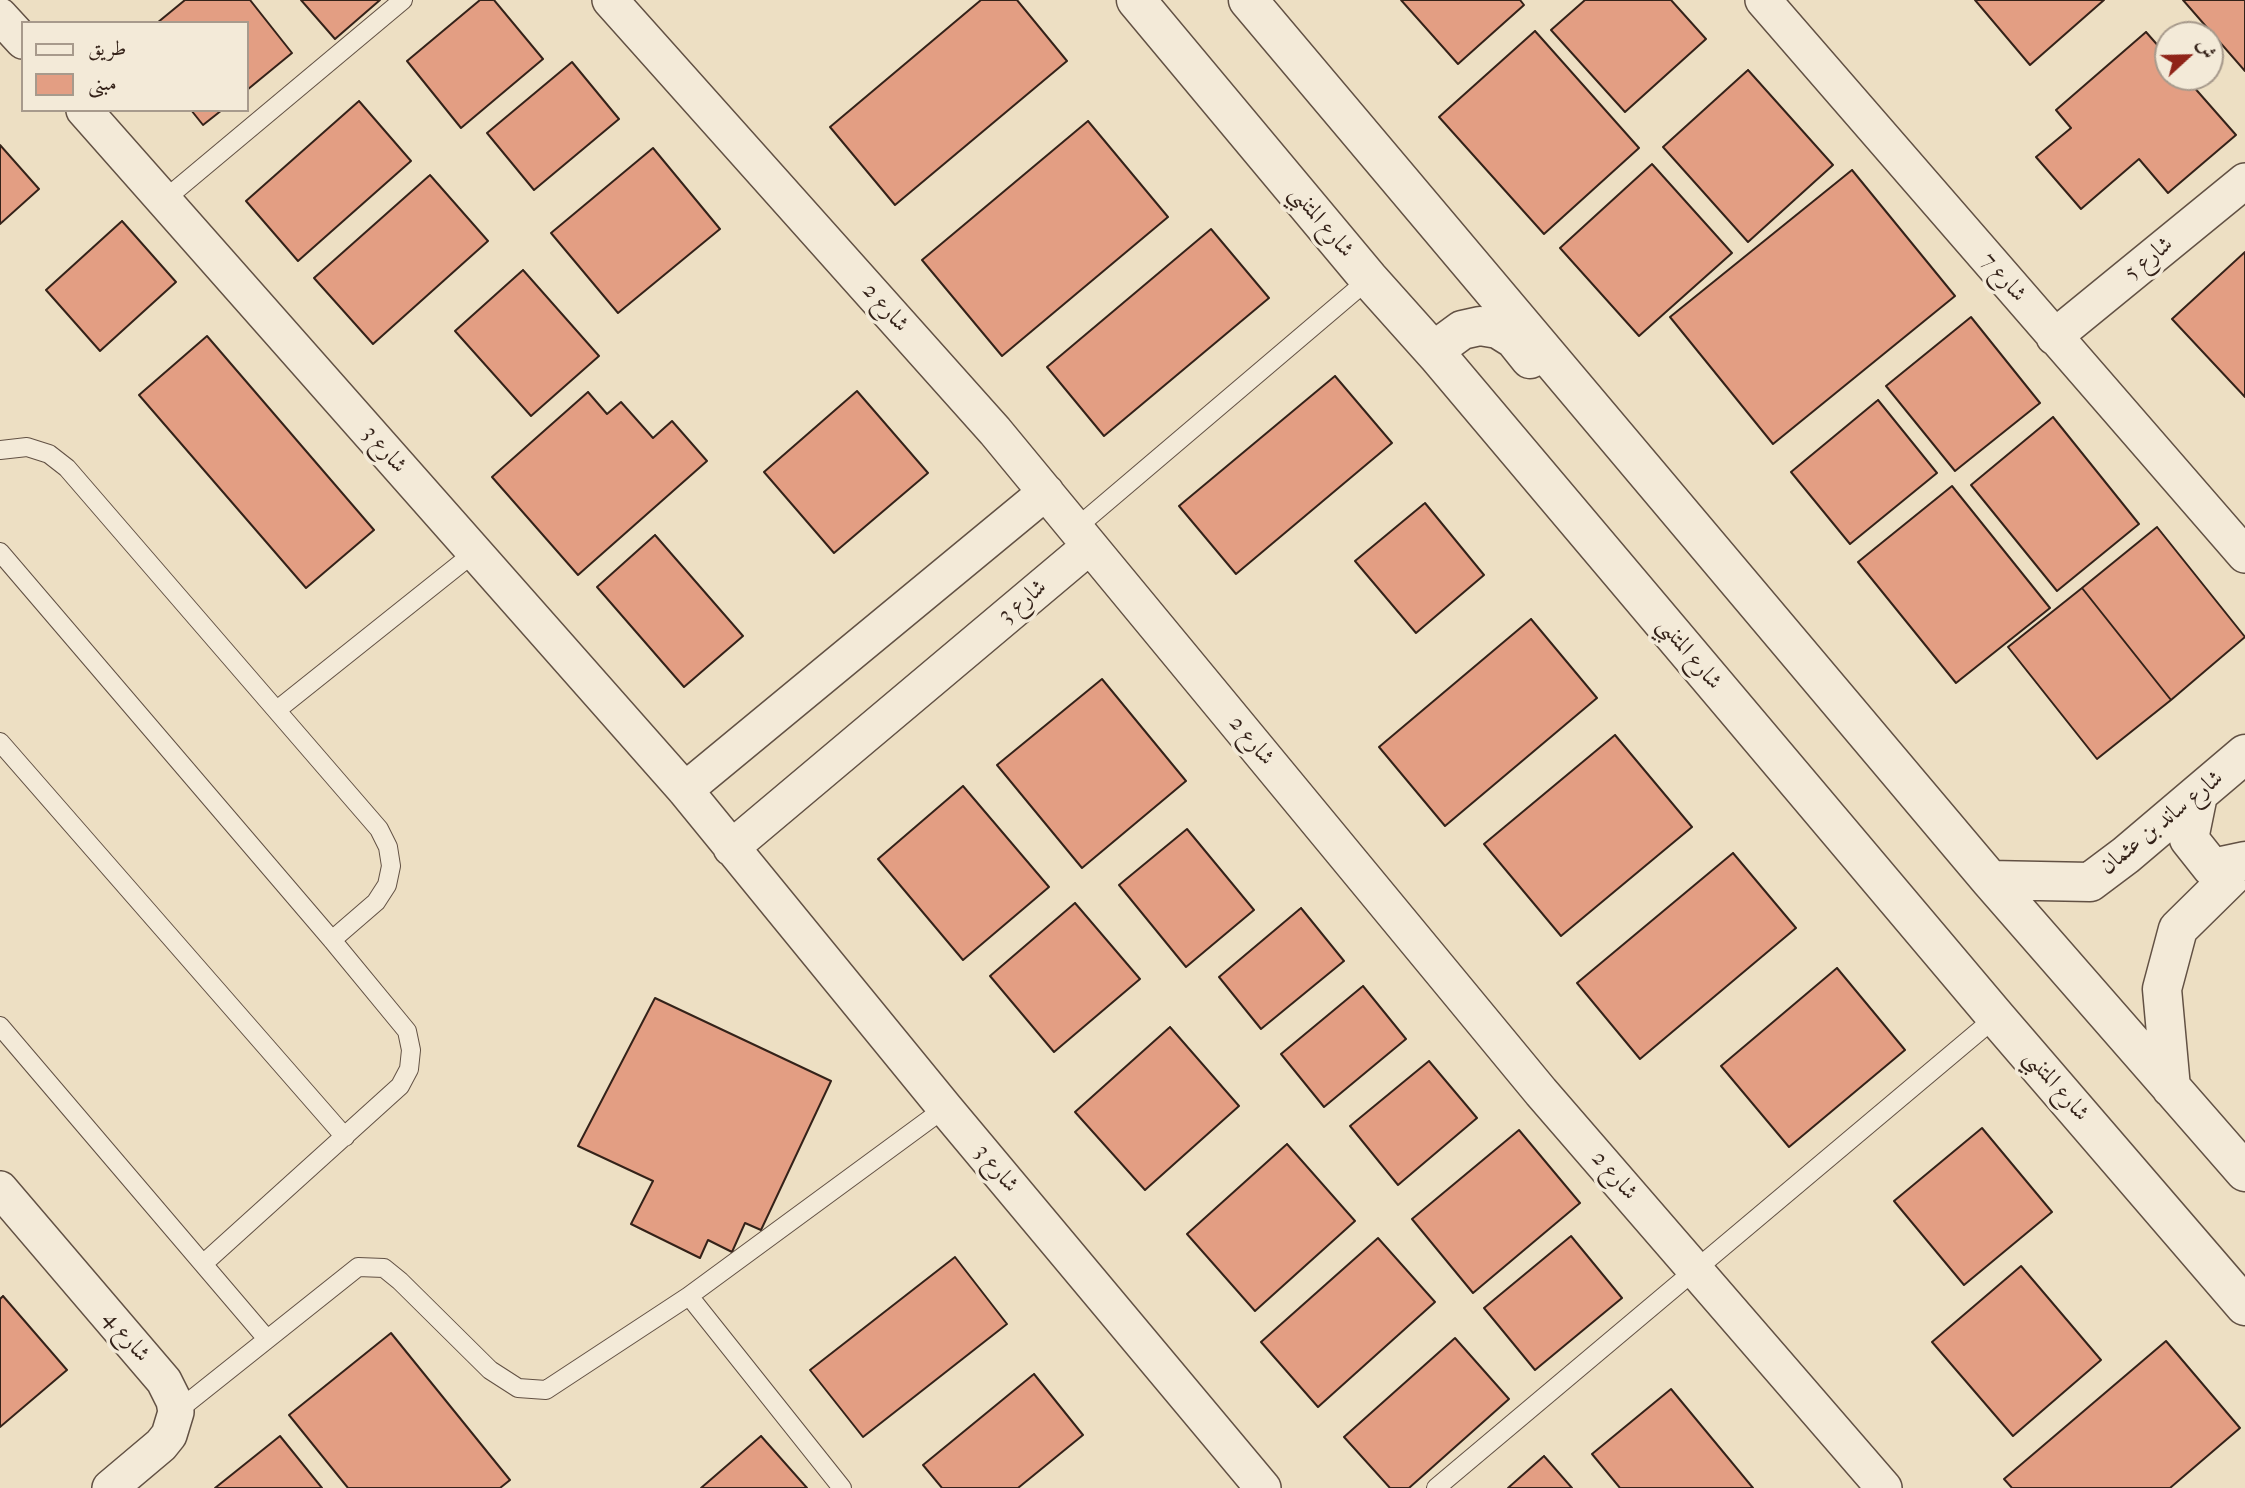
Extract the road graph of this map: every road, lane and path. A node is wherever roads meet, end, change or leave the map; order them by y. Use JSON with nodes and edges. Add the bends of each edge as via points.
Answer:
{"nodes":[{"id":1,"x":403,"y":0,"type":"edge"},
{"id":2,"x":610,"y":0,"type":"edge"},
{"id":3,"x":1136,"y":0,"type":"edge"},
{"id":4,"x":1248,"y":0,"type":"edge"},
{"id":5,"x":1763,"y":0,"type":"edge"},
{"id":6,"x":0,"y":16,"type":"edge"},
{"id":7,"x":21,"y":39,"type":"edge"},
{"id":8,"x":86,"y":112,"type":"edge"},
{"id":9,"x":2245,"y":181,"type":"edge"},
{"id":10,"x":164,"y":200,"type":"junction"},
{"id":11,"x":1369,"y":279,"type":"junction"},
{"id":12,"x":2054,"y":337,"type":"junction"},
{"id":13,"x":1437,"y":355,"type":"junction"},
{"id":14,"x":0,"y":450,"type":"edge"},
{"id":15,"x":1046,"y":492,"type":"junction"},
{"id":16,"x":1083,"y":537,"type":"junction"},
{"id":17,"x":0,"y":552,"type":"edge"},
{"id":18,"x":475,"y":552,"type":"junction"},
{"id":19,"x":2245,"y":555,"type":"edge"},
{"id":20,"x":1756,"y":600,"type":"junction"},
{"id":21,"x":277,"y":710,"type":"junction"},
{"id":22,"x":0,"y":742,"type":"edge"},
{"id":23,"x":2245,"y":754,"type":"edge"},
{"id":24,"x":685,"y":790,"type":"junction"},
{"id":25,"x":2198,"y":795,"type":"junction"},
{"id":26,"x":731,"y":848,"type":"junction"},
{"id":27,"x":2245,"y":862,"type":"edge"},
{"id":28,"x":1990,"y":880,"type":"junction"},
{"id":29,"x":332,"y":940,"type":"junction"},
{"id":30,"x":1996,"y":1017,"type":"junction"},
{"id":31,"x":0,"y":1026,"type":"edge"},
{"id":32,"x":2171,"y":1088,"type":"junction"},
{"id":33,"x":945,"y":1108,"type":"junction"},
{"id":34,"x":345,"y":1137,"type":"junction"},
{"id":35,"x":2245,"y":1172,"type":"edge"},
{"id":36,"x":0,"y":1189,"type":"edge"},
{"id":37,"x":203,"y":1264,"type":"junction"},
{"id":38,"x":1695,"y":1270,"type":"junction"},
{"id":39,"x":689,"y":1296,"type":"junction"},
{"id":40,"x":2245,"y":1306,"type":"edge"},
{"id":41,"x":267,"y":1339,"type":"junction"},
{"id":42,"x":176,"y":1412,"type":"junction"},
{"id":43,"x":110,"y":1488,"type":"edge"},
{"id":44,"x":842,"y":1488,"type":"edge"},
{"id":45,"x":1263,"y":1488,"type":"edge"},
{"id":46,"x":1436,"y":1488,"type":"edge"},
{"id":47,"x":1884,"y":1488,"type":"edge"}],
"edges":[{"from":1,"to":10,"type":"lane"},
{"from":2,"to":15,"type":"street","name":"شارع 2"},
{"from":3,"to":11,"type":"street","name":"شارع المتنبي"},
{"from":4,"to":20,"type":"street"},
{"from":5,"to":12,"type":"street","name":"شارع 7"},
{"from":6,"to":7,"type":"street"},
{"from":8,"to":10,"type":"street","name":"شارع 3"},
{"from":9,"to":12,"type":"street","name":"شارع 5"},
{"from":10,"to":18,"type":"street","name":"شارع 3"},
{"from":11,"to":13,"type":"street","name":"شارع المتنبي"},
{"from":11,"to":16,"type":"lane"},
{"from":12,"to":19,"type":"street","name":"شارع 7"},
{"from":13,"to":20,"type":"street","via":[[1462,330],[1480,326],[1498,329],[1514,339],[1706,576],[1729,591]]},
{"from":13,"to":30,"type":"street","name":"شارع المتنبي"},
{"from":14,"to":21,"type":"lane","via":[[27,447],[49,454],[68,468]]},
{"from":15,"to":16,"type":"street","name":"شارع 2"},
{"from":15,"to":24,"type":"street"},
{"from":16,"to":26,"type":"street","name":"شارع 3"},
{"from":16,"to":38,"type":"street","name":"شارع 2","via":[[1541,1092]]},
{"from":17,"to":29,"type":"lane"},
{"from":18,"to":21,"type":"lane"},
{"from":18,"to":24,"type":"street","name":"شارع 3"},
{"from":20,"to":28,"type":"street"},
{"from":21,"to":29,"type":"lane","via":[[379,829],[388,846],[391,866],[387,885],[376,902]]},
{"from":22,"to":34,"type":"lane"},
{"from":23,"to":25,"type":"street","name":"شارع ساند بن عثمان"},
{"from":24,"to":26,"type":"street","name":"شارع 3"},
{"from":25,"to":27,"type":"street","via":[[2189,839],[2212,868]]},
{"from":25,"to":28,"type":"street","name":"شارع ساند بن عثمان","via":[[2090,882]]},
{"from":26,"to":33,"type":"street","name":"شارع 3"},
{"from":27,"to":32,"type":"street","via":[[2178,929],[2162,989]]},
{"from":28,"to":32,"type":"street"},
{"from":29,"to":34,"type":"lane","via":[[407,1031],[411,1050],[409,1069],[400,1086]]},
{"from":30,"to":38,"type":"lane"},
{"from":30,"to":40,"type":"street","name":"شارع المتنبي"},
{"from":31,"to":37,"type":"lane"},
{"from":32,"to":35,"type":"street"},
{"from":33,"to":39,"type":"lane"},
{"from":33,"to":45,"type":"street","name":"شارع 3"},
{"from":34,"to":37,"type":"lane"},
{"from":36,"to":42,"type":"street","name":"شارع 4","via":[[163,1381]]},
{"from":37,"to":41,"type":"lane"},
{"from":38,"to":46,"type":"lane"},
{"from":38,"to":47,"type":"street","name":"شارع 2"},
{"from":39,"to":41,"type":"lane","via":[[546,1390],[517,1388],[489,1370],[384,1268],[358,1267]]},
{"from":39,"to":44,"type":"lane"},
{"from":41,"to":42,"type":"lane"},
{"from":42,"to":43,"type":"street","via":[[161,1445]]}]}
